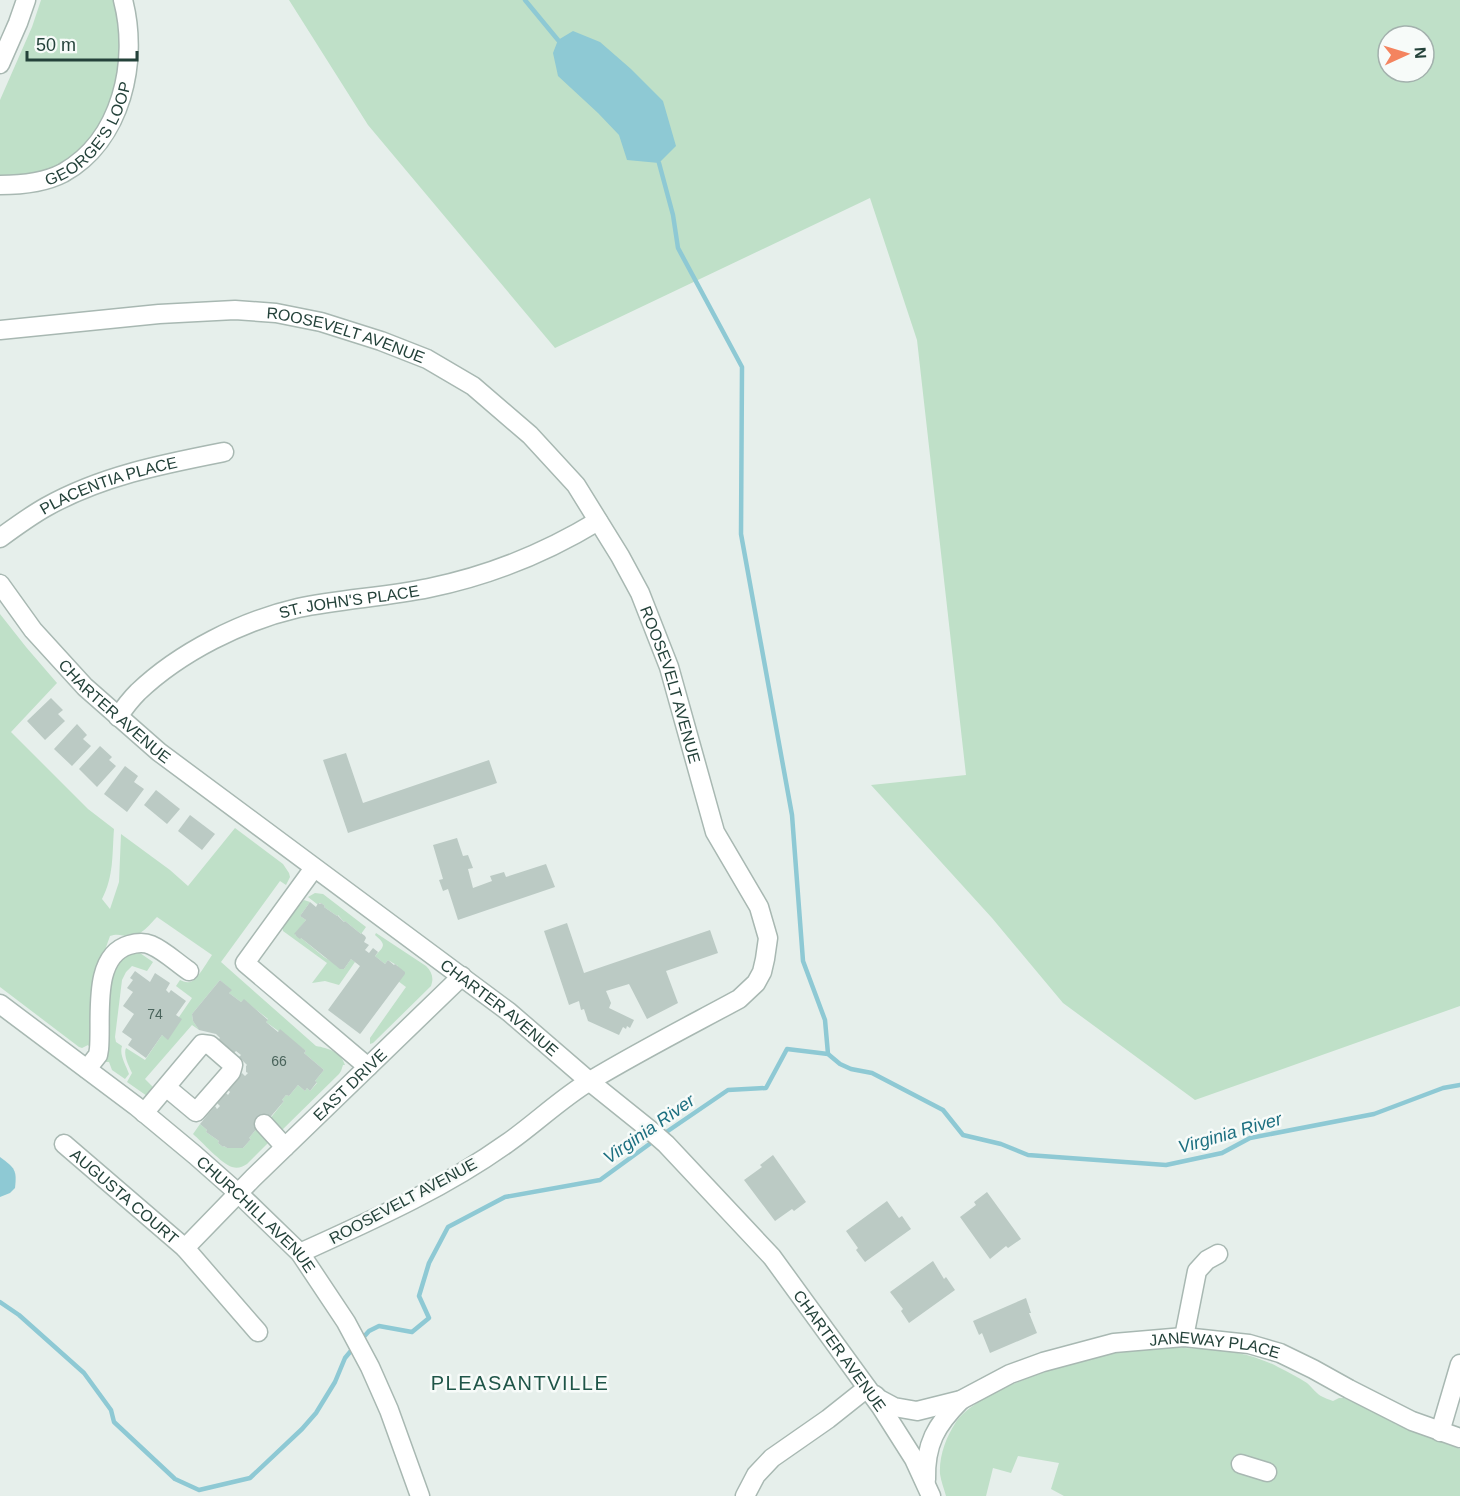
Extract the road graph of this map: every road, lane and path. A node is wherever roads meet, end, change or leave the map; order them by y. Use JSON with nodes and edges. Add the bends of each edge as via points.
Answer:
{"nodes":[{"id":1,"x":26,"y":0,"type":"edge"},
{"id":2,"x":123,"y":0,"type":"edge"},
{"id":3,"x":0,"y":64,"type":"edge"},
{"id":4,"x":0,"y":185,"type":"edge"},
{"id":5,"x":0,"y":330,"type":"edge"},
{"id":6,"x":224,"y":452,"type":"dead end"},
{"id":7,"x":598,"y":520,"type":"junction"},
{"id":8,"x":0,"y":538,"type":"edge"},
{"id":9,"x":0,"y":584,"type":"edge"},
{"id":10,"x":118,"y":717,"type":"junction"},
{"id":11,"x":314,"y":868,"type":"junction"},
{"id":12,"x":189,"y":971,"type":"dead end"},
{"id":13,"x":462,"y":976,"type":"junction"},
{"id":14,"x":0,"y":1004,"type":"edge"},
{"id":15,"x":368,"y":1067,"type":"junction"},
{"id":16,"x":87,"y":1069,"type":"junction"},
{"id":17,"x":589,"y":1081,"type":"junction"},
{"id":18,"x":166,"y":1087,"type":"dead end"},
{"id":19,"x":144,"y":1113,"type":"junction"},
{"id":20,"x":264,"y":1124,"type":"dead end"},
{"id":21,"x":64,"y":1144,"type":"dead end"},
{"id":22,"x":285,"y":1147,"type":"junction"},
{"id":23,"x":238,"y":1193,"type":"junction"},
{"id":24,"x":184,"y":1248,"type":"junction"},
{"id":25,"x":300,"y":1253,"type":"junction"},
{"id":26,"x":1218,"y":1254,"type":"dead end"},
{"id":27,"x":258,"y":1332,"type":"dead end"},
{"id":28,"x":1184,"y":1337,"type":"junction"},
{"id":29,"x":1460,"y":1364,"type":"edge"},
{"id":30,"x":867,"y":1388,"type":"junction"},
{"id":31,"x":961,"y":1400,"type":"junction"},
{"id":32,"x":1440,"y":1432,"type":"junction"},
{"id":33,"x":1460,"y":1438,"type":"edge"},
{"id":34,"x":1241,"y":1464,"type":"dead end"},
{"id":35,"x":1267,"y":1472,"type":"dead end"},
{"id":36,"x":928,"y":1490,"type":"edge"},
{"id":37,"x":420,"y":1496,"type":"edge"},
{"id":38,"x":745,"y":1496,"type":"edge"}],
"edges":[{"from":1,"to":3,"type":"street"},
{"from":2,"to":4,"type":"street","name":"GEORGE'S LOOP","via":[[129,58],[118,108],[105,133],[64,172],[44,180]]},
{"from":5,"to":7,"type":"street","name":"ROOSEVELT AVENUE","via":[[235,310],[310,320],[381,341],[427,359],[473,386],[530,435],[576,485]]},
{"from":6,"to":8,"type":"street","name":"PLACENTIA PLACE","via":[[111,478],[47,507]]},
{"from":7,"to":10,"type":"street","name":"ST. JOHN'S PLACE","via":[[519,561],[468,578],[430,588],[298,608],[256,620],[176,661],[137,693]]},
{"from":7,"to":17,"type":"street","name":"ROOSEVELT AVENUE","via":[[640,593],[669,667],[715,832],[759,907],[768,938],[762,972],[739,999]]},
{"from":9,"to":10,"type":"street","name":"CHARTER AVENUE","via":[[33,630]]},
{"from":10,"to":11,"type":"street","name":"CHARTER AVENUE"},
{"from":11,"to":13,"type":"street","name":"CHARTER AVENUE"},
{"from":11,"to":15,"type":"street","via":[[245,963]]},
{"from":12,"to":16,"type":"street","via":[[145,943],[118,949],[104,975],[98,1055]]},
{"from":13,"to":15,"type":"street","name":"EAST DRIVE"},
{"from":13,"to":17,"type":"street","name":"CHARTER AVENUE"},
{"from":14,"to":16,"type":"street","name":"CHURCHILL AVENUE"},
{"from":15,"to":22,"type":"street","name":"EAST DRIVE"},
{"from":16,"to":19,"type":"street","name":"CHURCHILL AVENUE"},
{"from":17,"to":25,"type":"street","name":"ROOSEVELT AVENUE","via":[[506,1144],[449,1180]]},
{"from":17,"to":30,"type":"street","name":"CHARTER AVENUE","via":[[666,1144],[772,1257]]},
{"from":18,"to":19,"type":"street"},
{"from":19,"to":23,"type":"street","name":"CHURCHILL AVENUE"},
{"from":20,"to":22,"type":"street"},
{"from":21,"to":24,"type":"street","name":"AUGUSTA COURT"},
{"from":22,"to":23,"type":"street","name":"EAST DRIVE"},
{"from":23,"to":24,"type":"street","name":"AUGUSTA COURT"},
{"from":23,"to":25,"type":"street","name":"CHURCHILL AVENUE"},
{"from":24,"to":27,"type":"street","name":"AUGUSTA COURT"},
{"from":25,"to":37,"type":"street","name":"CHURCHILL AVENUE","via":[[366,1359]]},
{"from":26,"to":28,"type":"street","via":[[1197,1271]]},
{"from":28,"to":31,"type":"street","name":"JANEWAY PLACE","via":[[1114,1343],[1043,1362]]},
{"from":28,"to":32,"type":"street","name":"JANEWAY PLACE","via":[[1249,1344],[1280,1353]]},
{"from":29,"to":32,"type":"street"},
{"from":30,"to":31,"type":"street","name":"JANEWAY PLACE","via":[[894,1407],[917,1411]]},
{"from":30,"to":36,"type":"street","name":"CHARTER AVENUE","via":[[901,1437]]},
{"from":30,"to":38,"type":"street","via":[[772,1458],[756,1475]]},
{"from":31,"to":36,"type":"street","name":"JANEWAY PLACE","via":[[933,1436],[925,1465]]},
{"from":32,"to":33,"type":"street","name":"JANEWAY PLACE"},
{"from":34,"to":35,"type":"street"}]}
